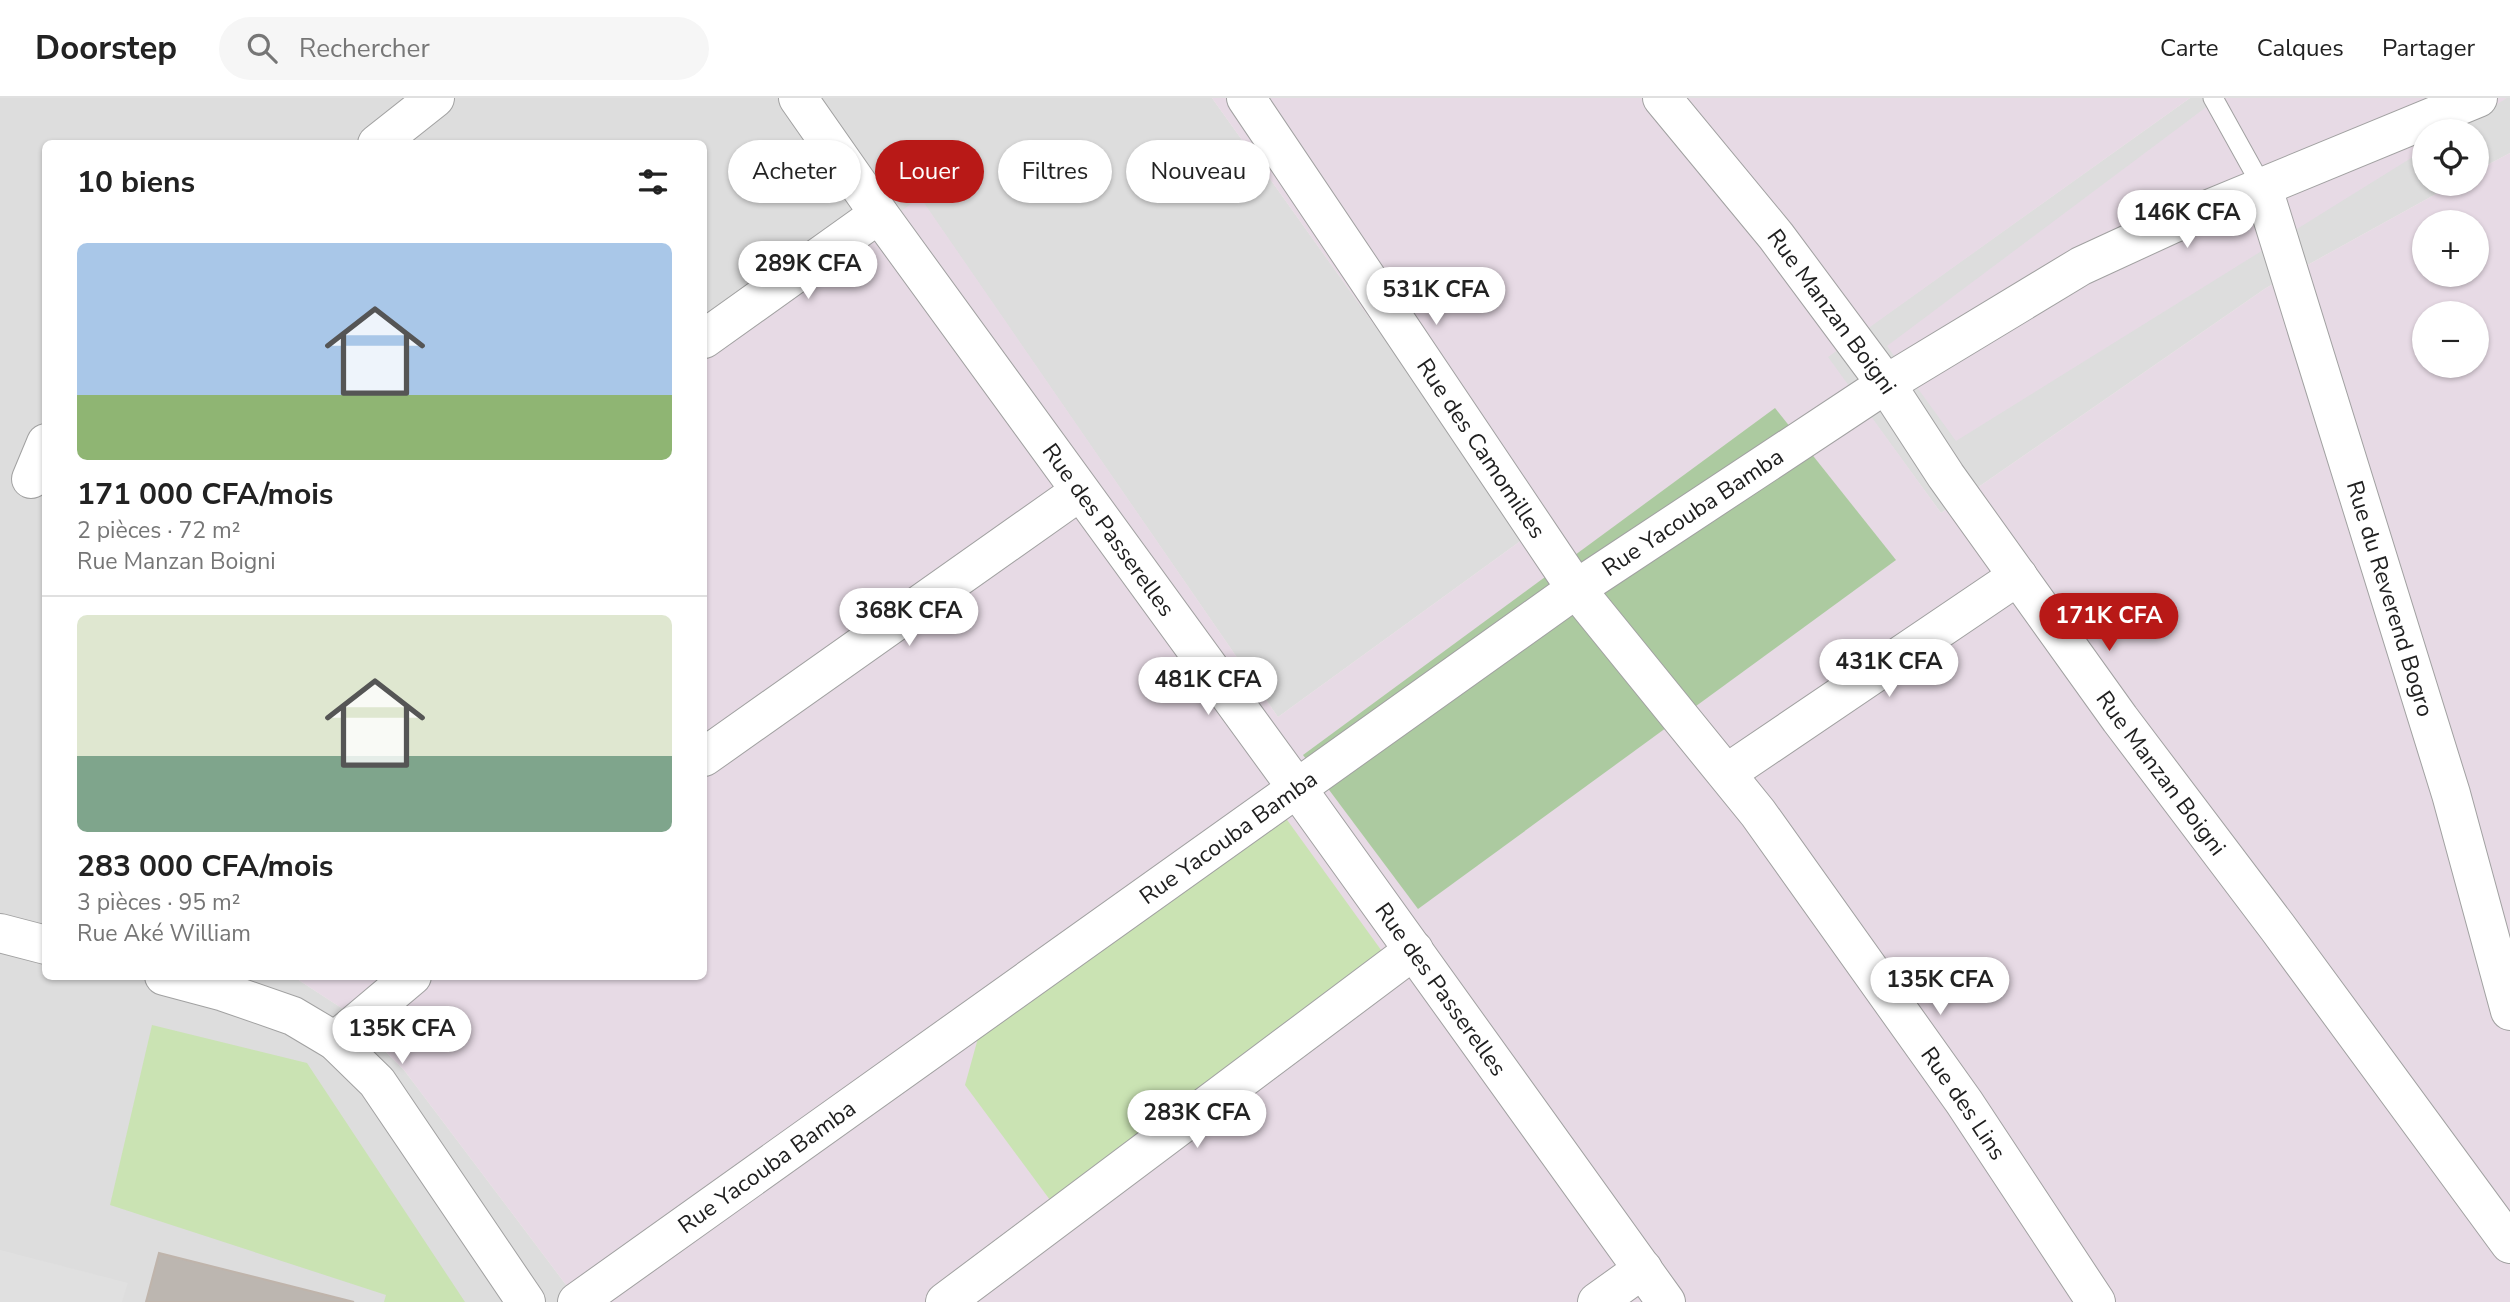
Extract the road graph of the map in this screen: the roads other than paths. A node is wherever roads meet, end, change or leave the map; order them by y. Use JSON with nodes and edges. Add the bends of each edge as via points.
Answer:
{"nodes":[{"id":1,"x":435,"y":98,"type":"edge"},
{"id":2,"x":798,"y":98,"type":"edge"},
{"id":3,"x":1246,"y":98,"type":"edge"},
{"id":4,"x":1662,"y":98,"type":"edge"},
{"id":5,"x":2213,"y":98,"type":"edge"},
{"id":6,"x":2478,"y":98,"type":"edge"},
{"id":7,"x":382,"y":140,"type":"edge"},
{"id":8,"x":2263,"y":188,"type":"junction"},
{"id":9,"x":879,"y":214,"type":"junction"},
{"id":10,"x":707,"y":337,"type":"edge"},
{"id":11,"x":1886,"y":384,"type":"junction"},
{"id":12,"x":42,"y":453,"type":"edge"},
{"id":13,"x":31,"y":479,"type":"dead end"},
{"id":14,"x":1080,"y":492,"type":"junction"},
{"id":15,"x":2018,"y":576,"type":"junction"},
{"id":16,"x":1576,"y":589,"type":"junction"},
{"id":17,"x":707,"y":755,"type":"edge"},
{"id":18,"x":1727,"y":773,"type":"junction"},
{"id":19,"x":1296,"y":787,"type":"junction"},
{"id":20,"x":0,"y":933,"type":"edge"},
{"id":21,"x":42,"y":944,"type":"edge"},
{"id":22,"x":1414,"y":950,"type":"junction"},
{"id":23,"x":194,"y":980,"type":"edge"},
{"id":24,"x":407,"y":980,"type":"edge"},
{"id":25,"x":225,"y":984,"type":"edge"},
{"id":26,"x":2510,"y":1011,"type":"edge"},
{"id":27,"x":335,"y":1041,"type":"junction"},
{"id":28,"x":2510,"y":1244,"type":"edge"},
{"id":29,"x":1643,"y":1269,"type":"junction"},
{"id":30,"x":526,"y":1302,"type":"edge"},
{"id":31,"x":577,"y":1302,"type":"edge"},
{"id":32,"x":945,"y":1302,"type":"edge"},
{"id":33,"x":1597,"y":1302,"type":"edge"},
{"id":34,"x":1666,"y":1302,"type":"edge"},
{"id":35,"x":2096,"y":1302,"type":"edge"}],
"edges":[{"from":1,"to":7,"type":"street"},
{"from":2,"to":9,"type":"street","name":"Rue des Passerelles"},
{"from":3,"to":16,"type":"street","name":"Rue des Camomilles"},
{"from":4,"to":11,"type":"street","name":"Rue Manzan Boigni","via":[[1776,236]]},
{"from":5,"to":8,"type":"lane"},
{"from":6,"to":8,"type":"street","name":"Rue Yacouba Bamba"},
{"from":8,"to":11,"type":"street","name":"Rue Yacouba Bamba","via":[[2081,265]]},
{"from":8,"to":26,"type":"street","name":"Rue du Reverend Bogro","via":[[2451,794]]},
{"from":9,"to":10,"type":"street"},
{"from":9,"to":14,"type":"street","name":"Rue des Passerelles"},
{"from":11,"to":15,"type":"street","name":"Rue Manzan Boigni"},
{"from":11,"to":16,"type":"street","name":"Rue Yacouba Bamba"},
{"from":12,"to":13,"type":"street"},
{"from":14,"to":17,"type":"street"},
{"from":14,"to":19,"type":"street","name":"Rue des Passerelles"},
{"from":15,"to":18,"type":"street"},
{"from":15,"to":28,"type":"street","name":"Rue Manzan Boigni"},
{"from":16,"to":18,"type":"street","name":"Rue des Camomilles"},
{"from":16,"to":19,"type":"street","name":"Rue Yacouba Bamba"},
{"from":18,"to":35,"type":"street","name":"Rue des Lins","via":[[1964,1102]]},
{"from":19,"to":22,"type":"street","name":"Rue des Passerelles"},
{"from":19,"to":31,"type":"street","name":"Rue Yacouba Bamba"},
{"from":20,"to":21,"type":"street"},
{"from":22,"to":29,"type":"street","name":"Rue des Passerelles"},
{"from":22,"to":32,"type":"street"},
{"from":23,"to":25,"type":"street"},
{"from":24,"to":27,"type":"street"},
{"from":25,"to":27,"type":"street"},
{"from":27,"to":30,"type":"street","via":[[376,1082]]},
{"from":29,"to":33,"type":"street"},
{"from":29,"to":34,"type":"street","name":"Rue des Passerelles"}]}
